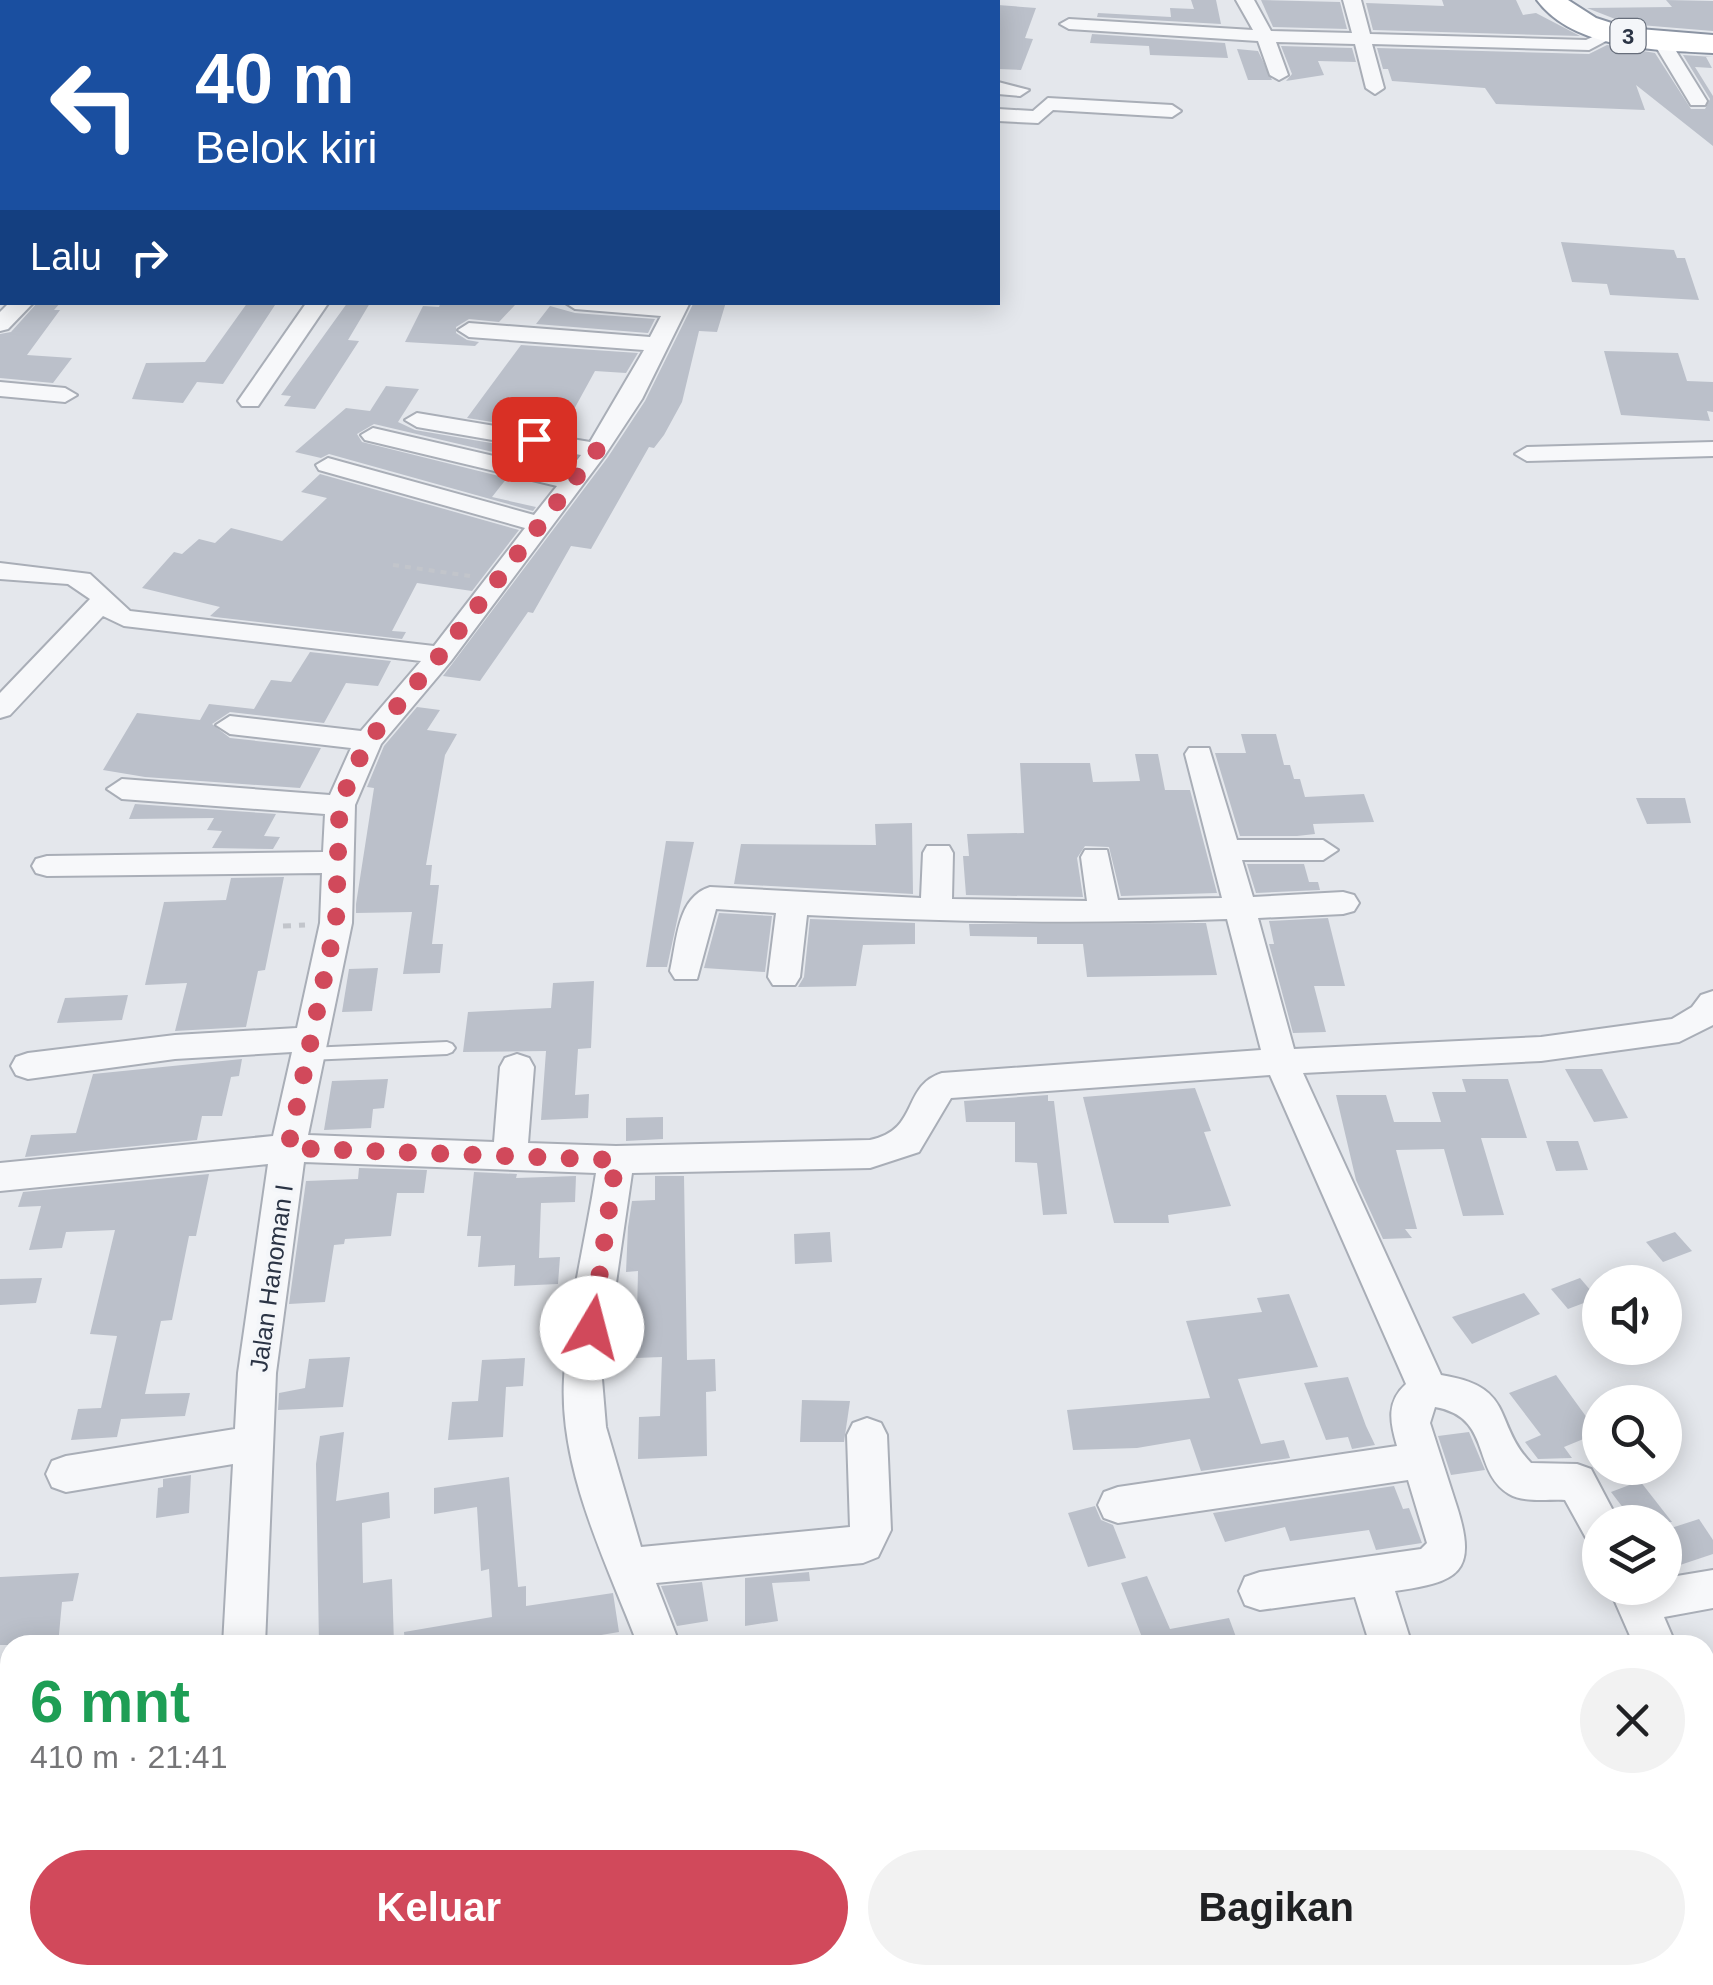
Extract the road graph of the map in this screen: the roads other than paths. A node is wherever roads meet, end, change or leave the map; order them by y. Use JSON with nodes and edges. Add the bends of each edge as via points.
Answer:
{"nodes":[{"id":1,"x":1245,"y":0,"type":"edge"},
{"id":2,"x":1352,"y":0,"type":"edge"},
{"id":3,"x":1551,"y":0,"type":"edge"},
{"id":4,"x":1069,"y":24,"type":"dead end"},
{"id":5,"x":1614,"y":32,"type":"junction"},
{"id":6,"x":1265,"y":36,"type":"junction"},
{"id":7,"x":1361,"y":39,"type":"junction"},
{"id":8,"x":1662,"y":42,"type":"junction"},
{"id":9,"x":1713,"y":44,"type":"edge"},
{"id":10,"x":1279,"y":75,"type":"dead end"},
{"id":11,"x":1000,"y":88,"type":"edge"},
{"id":12,"x":1376,"y":88,"type":"dead end"},
{"id":13,"x":1020,"y":90,"type":"dead end"},
{"id":14,"x":1698,"y":101,"type":"dead end"},
{"id":15,"x":1172,"y":112,"type":"dead end"},
{"id":16,"x":1000,"y":114,"type":"edge"},
{"id":17,"x":20,"y":305,"type":"edge"},
{"id":18,"x":316,"y":305,"type":"edge"},
{"id":19,"x":651,"y":305,"type":"edge"},
{"id":20,"x":676,"y":306,"type":"edge"},
{"id":21,"x":0,"y":324,"type":"edge"},
{"id":22,"x":470,"y":330,"type":"dead end"},
{"id":23,"x":654,"y":344,"type":"junction"},
{"id":24,"x":0,"y":388,"type":"edge"},
{"id":25,"x":65,"y":394,"type":"dead end"},
{"id":26,"x":250,"y":401,"type":"dead end"},
{"id":27,"x":417,"y":420,"type":"dead end"},
{"id":28,"x":373,"y":435,"type":"dead end"},
{"id":29,"x":1713,"y":449,"type":"edge"},
{"id":30,"x":597,"y":450,"type":"junction"},
{"id":31,"x":1528,"y":454,"type":"dead end"},
{"id":32,"x":328,"y":466,"type":"dead end"},
{"id":33,"x":572,"y":482,"type":"junction"},
{"id":34,"x":538,"y":524,"type":"junction"},
{"id":35,"x":0,"y":571,"type":"edge"},
{"id":36,"x":102,"y":602,"type":"junction"},
{"id":37,"x":441,"y":654,"type":"junction"},
{"id":38,"x":0,"y":709,"type":"edge"},
{"id":39,"x":230,"y":725,"type":"dead end"},
{"id":40,"x":368,"y":741,"type":"junction"},
{"id":41,"x":1199,"y":754,"type":"dead end"},
{"id":42,"x":122,"y":789,"type":"dead end"},
{"id":43,"x":340,"y":805,"type":"junction"},
{"id":44,"x":1224,"y":850,"type":"junction"},
{"id":45,"x":1323,"y":850,"type":"dead end"},
{"id":46,"x":938,"y":853,"type":"dead end"},
{"id":47,"x":1096,"y":857,"type":"dead end"},
{"id":48,"x":340,"y":862,"type":"junction"},
{"id":49,"x":46,"y":866,"type":"dead end"},
{"id":50,"x":1342,"y":902,"type":"dead end"},
{"id":51,"x":793,"y":904,"type":"junction"},
{"id":52,"x":1237,"y":909,"type":"junction"},
{"id":53,"x":936,"y":912,"type":"junction"},
{"id":54,"x":1104,"y":914,"type":"junction"},
{"id":55,"x":686,"y":970,"type":"dead end"},
{"id":56,"x":784,"y":977,"type":"dead end"},
{"id":57,"x":1713,"y":1003,"type":"edge"},
{"id":58,"x":310,"y":1046,"type":"junction"},
{"id":59,"x":447,"y":1048,"type":"dead end"},
{"id":60,"x":1281,"y":1062,"type":"junction"},
{"id":61,"x":28,"y":1066,"type":"dead end"},
{"id":62,"x":518,"y":1066,"type":"dead end"},
{"id":63,"x":288,"y":1148,"type":"junction"},
{"id":64,"x":510,"y":1156,"type":"junction"},
{"id":65,"x":616,"y":1160,"type":"junction"},
{"id":66,"x":0,"y":1176,"type":"edge"},
{"id":67,"x":1428,"y":1390,"type":"junction"},
{"id":68,"x":867,"y":1435,"type":"dead end"},
{"id":69,"x":252,"y":1444,"type":"junction"},
{"id":70,"x":1422,"y":1460,"type":"junction"},
{"id":71,"x":66,"y":1474,"type":"dead end"},
{"id":72,"x":1118,"y":1505,"type":"dead end"},
{"id":73,"x":1589,"y":1505,"type":"edge"},
{"id":74,"x":628,"y":1567,"type":"junction"},
{"id":75,"x":1370,"y":1578,"type":"junction"},
{"id":76,"x":1713,"y":1589,"type":"edge"},
{"id":77,"x":1260,"y":1591,"type":"dead end"},
{"id":78,"x":1682,"y":1591,"type":"edge"},
{"id":79,"x":1638,"y":1605,"type":"edge"},
{"id":80,"x":244,"y":1635,"type":"edge"},
{"id":81,"x":655,"y":1635,"type":"edge"},
{"id":82,"x":1388,"y":1635,"type":"edge"},
{"id":83,"x":1651,"y":1635,"type":"edge"}],
"edges":[{"from":1,"to":6,"type":"street"},
{"from":2,"to":7,"type":"street"},
{"from":3,"to":5,"type":"highway","number":"3"},
{"from":4,"to":6,"type":"street"},
{"from":5,"to":7,"type":"street","via":[[1589,45]]},
{"from":5,"to":8,"type":"highway","number":"3"},
{"from":6,"to":7,"type":"street"},
{"from":6,"to":10,"type":"street"},
{"from":7,"to":12,"type":"street"},
{"from":8,"to":9,"type":"highway","number":"3"},
{"from":8,"to":14,"type":"street"},
{"from":11,"to":13,"type":"street"},
{"from":15,"to":16,"type":"street","via":[[1049,98],[1038,117]]},
{"from":17,"to":21,"type":"street"},
{"from":18,"to":26,"type":"street"},
{"from":19,"to":20,"type":"street"},
{"from":20,"to":23,"type":"street","name":"Jalan Hanoman I"},
{"from":22,"to":23,"type":"street"},
{"from":23,"to":30,"type":"street","name":"Jalan Hanoman I"},
{"from":24,"to":25,"type":"street"},
{"from":27,"to":30,"type":"street"},
{"from":28,"to":33,"type":"street"},
{"from":29,"to":31,"type":"street"},
{"from":30,"to":33,"type":"street","name":"Jalan Hanoman I"},
{"from":32,"to":34,"type":"street"},
{"from":33,"to":34,"type":"street","name":"Jalan Hanoman I"},
{"from":34,"to":37,"type":"street","name":"Jalan Hanoman I"},
{"from":35,"to":36,"type":"street","via":[[84,582]]},
{"from":36,"to":37,"type":"street","via":[[124,618]]},
{"from":36,"to":38,"type":"street"},
{"from":37,"to":40,"type":"street","name":"Jalan Hanoman I"},
{"from":39,"to":40,"type":"street"},
{"from":40,"to":43,"type":"street","name":"Jalan Hanoman I"},
{"from":41,"to":44,"type":"street"},
{"from":42,"to":43,"type":"street"},
{"from":43,"to":48,"type":"street","name":"Jalan Hanoman I"},
{"from":44,"to":45,"type":"street"},
{"from":44,"to":52,"type":"street"},
{"from":46,"to":53,"type":"street"},
{"from":47,"to":54,"type":"street"},
{"from":48,"to":49,"type":"street"},
{"from":48,"to":58,"type":"street","name":"Jalan Hanoman I","via":[[336,922]]},
{"from":50,"to":52,"type":"street"},
{"from":51,"to":53,"type":"street"},
{"from":51,"to":55,"type":"street","via":[[705,899]]},
{"from":51,"to":56,"type":"street"},
{"from":52,"to":54,"type":"street"},
{"from":52,"to":60,"type":"street"},
{"from":53,"to":54,"type":"street"},
{"from":57,"to":60,"type":"street","via":[[1679,1030],[1598,1043]]},
{"from":58,"to":59,"type":"lane"},
{"from":58,"to":61,"type":"street","via":[[174,1047]]},
{"from":58,"to":63,"type":"street","name":"Jalan Hanoman I"},
{"from":60,"to":65,"type":"street","via":[[942,1086],[918,1133],[891,1152]]},
{"from":60,"to":67,"type":"street"},
{"from":62,"to":64,"type":"street"},
{"from":63,"to":64,"type":"street"},
{"from":63,"to":66,"type":"street"},
{"from":63,"to":69,"type":"street","name":"Jalan Hanoman I"},
{"from":64,"to":65,"type":"street"},
{"from":65,"to":74,"type":"street","via":[[583,1380],[592,1469]]},
{"from":67,"to":70,"type":"street","via":[[1409,1414]]},
{"from":67,"to":73,"type":"street","via":[[1456,1394],[1490,1419],[1522,1481],[1577,1482]]},
{"from":68,"to":74,"type":"street","via":[[871,1530],[863,1544]]},
{"from":69,"to":71,"type":"street"},
{"from":69,"to":80,"type":"street","name":"Jalan Hanoman I"},
{"from":70,"to":72,"type":"street"},
{"from":70,"to":75,"type":"street","via":[[1446,1553],[1432,1566]]},
{"from":74,"to":81,"type":"street"},
{"from":75,"to":77,"type":"street"},
{"from":75,"to":82,"type":"street"},
{"from":76,"to":78,"type":"street"},
{"from":79,"to":83,"type":"street"}]}
